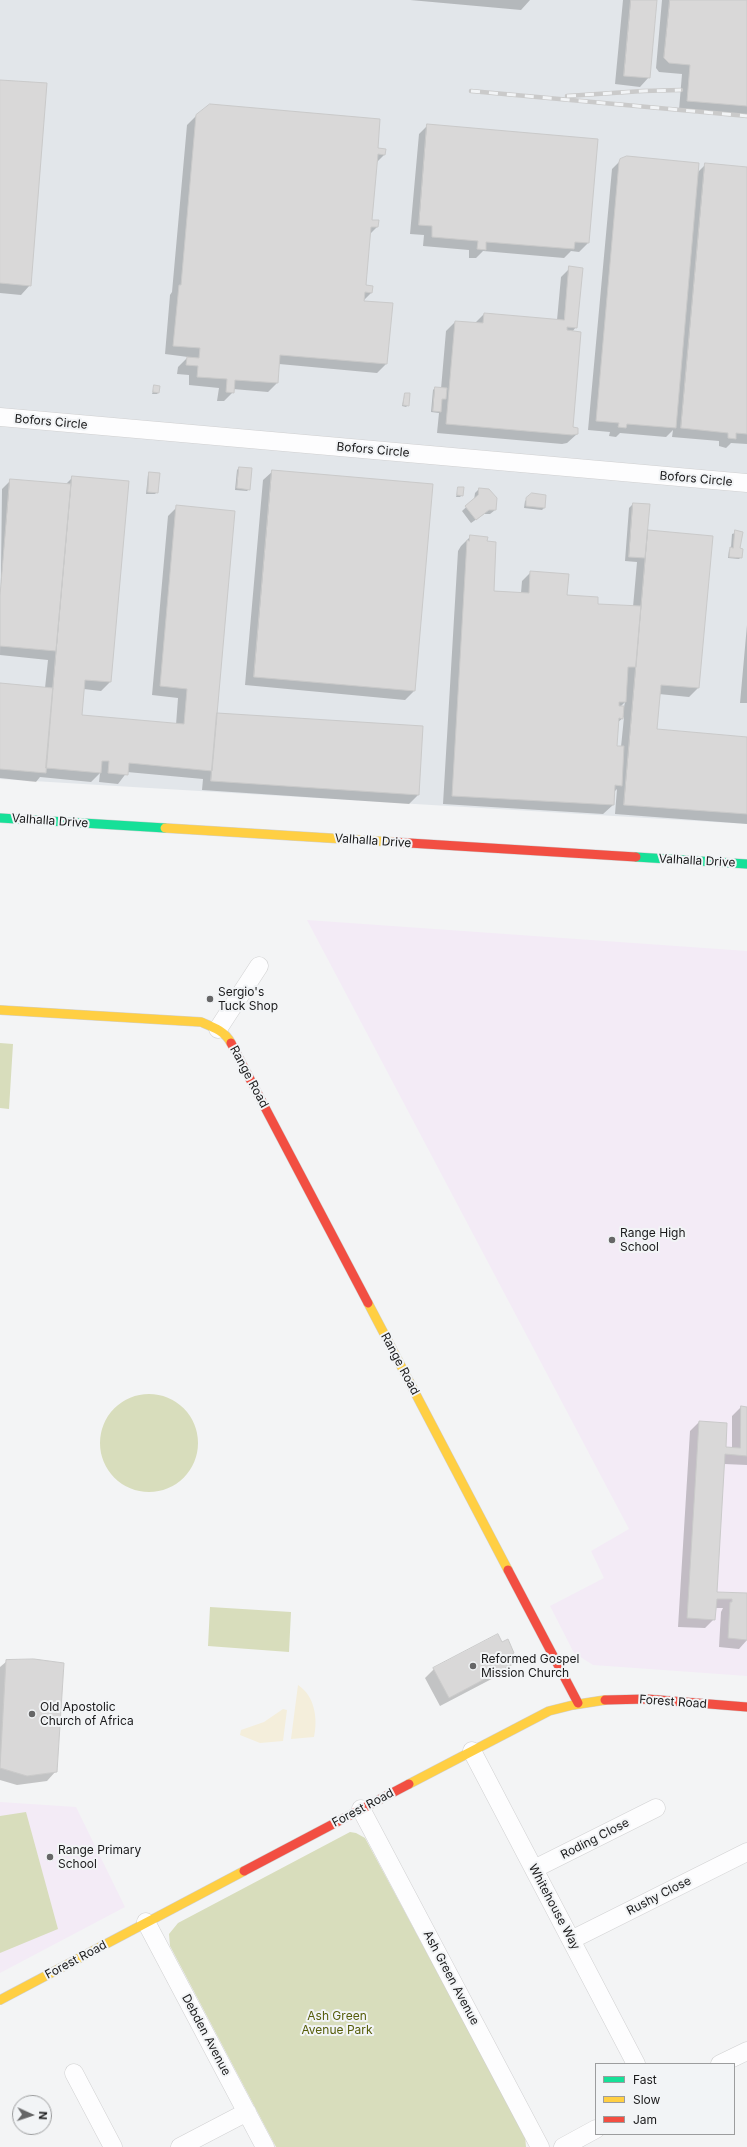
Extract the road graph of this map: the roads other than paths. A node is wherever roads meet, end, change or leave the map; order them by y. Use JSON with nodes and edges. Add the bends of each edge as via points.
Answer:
{"nodes":[{"id":1,"x":0,"y":417,"type":"edge"},
{"id":2,"x":747,"y":483,"type":"edge"},
{"id":3,"x":0,"y":818,"type":"edge"},
{"id":4,"x":747,"y":864,"type":"edge"},
{"id":5,"x":258,"y":966,"type":"dead end"},
{"id":6,"x":0,"y":1010,"type":"edge"},
{"id":7,"x":218,"y":1028,"type":"junction"},
{"id":8,"x":578,"y":1703,"type":"junction"},
{"id":9,"x":747,"y":1707,"type":"edge"},
{"id":10,"x":472,"y":1751,"type":"junction"},
{"id":11,"x":656,"y":1808,"type":"dead end"},
{"id":12,"x":361,"y":1809,"type":"junction"},
{"id":13,"x":747,"y":1852,"type":"edge"},
{"id":14,"x":534,"y":1869,"type":"junction"},
{"id":15,"x":146,"y":1922,"type":"junction"},
{"id":16,"x":571,"y":1940,"type":"junction"},
{"id":17,"x":0,"y":2000,"type":"edge"},
{"id":18,"x":747,"y":2051,"type":"edge"},
{"id":19,"x":635,"y":2063,"type":"edge"},
{"id":20,"x":722,"y":2063,"type":"edge"},
{"id":21,"x":74,"y":2074,"type":"dead end"},
{"id":22,"x":246,"y":2112,"type":"junction"},
{"id":23,"x":595,"y":2129,"type":"edge"},
{"id":24,"x":113,"y":2147,"type":"edge"},
{"id":25,"x":180,"y":2147,"type":"edge"},
{"id":26,"x":265,"y":2147,"type":"edge"},
{"id":27,"x":540,"y":2147,"type":"edge"},
{"id":28,"x":563,"y":2147,"type":"edge"}],
"edges":[{"from":1,"to":2,"type":"street","name":"Bofors Circle"},
{"from":3,"to":4,"type":"street","name":"Valhalla Drive"},
{"from":5,"to":7,"type":"street"},
{"from":6,"to":7,"type":"street","via":[[201,1022]]},
{"from":7,"to":8,"type":"street","name":"Range Road","via":[[228,1037],[234,1048]]},
{"from":8,"to":9,"type":"street","name":"Forest Road","via":[[643,1699]]},
{"from":8,"to":10,"type":"street","name":"Forest Road","via":[[549,1711]]},
{"from":10,"to":12,"type":"street","name":"Forest Road"},
{"from":10,"to":14,"type":"street","name":"Whitehouse Way"},
{"from":11,"to":14,"type":"street","name":"Roding Close"},
{"from":12,"to":15,"type":"street","name":"Forest Road"},
{"from":12,"to":27,"type":"street","name":"Ash Green Avenue"},
{"from":13,"to":16,"type":"street","name":"Rushy Close"},
{"from":14,"to":16,"type":"street","name":"Whitehouse Way"},
{"from":15,"to":17,"type":"street","name":"Forest Road"},
{"from":15,"to":22,"type":"street","name":"Debden Avenue"},
{"from":16,"to":19,"type":"street","name":"Whitehouse Way"},
{"from":18,"to":20,"type":"street"},
{"from":21,"to":24,"type":"street"},
{"from":22,"to":25,"type":"street"},
{"from":22,"to":26,"type":"street","name":"Debden Avenue"},
{"from":23,"to":28,"type":"street"}]}
